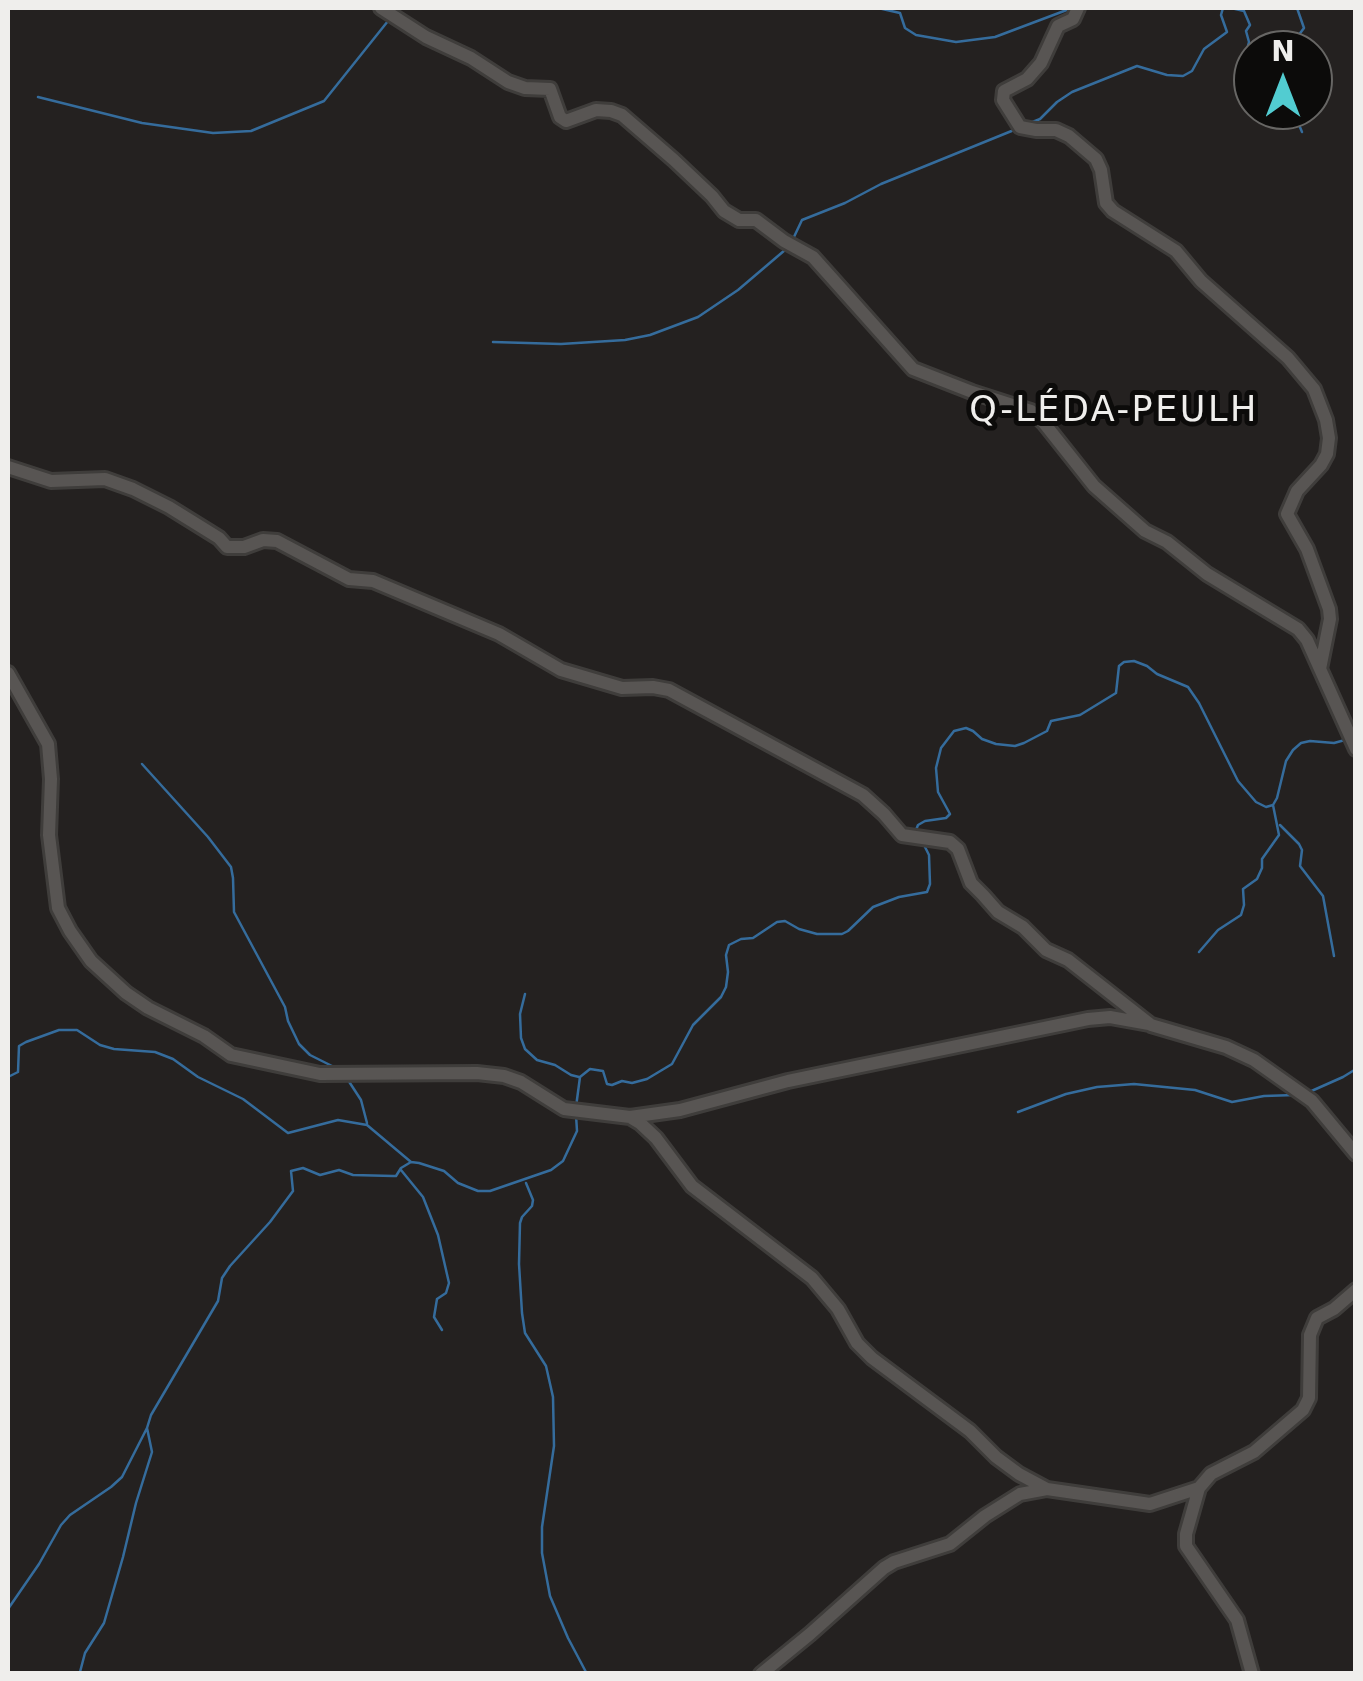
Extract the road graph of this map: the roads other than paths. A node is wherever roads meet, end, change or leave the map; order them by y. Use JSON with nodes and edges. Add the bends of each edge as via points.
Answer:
{"nodes":[{"id":1,"x":381,"y":8,"type":"edge"},
{"id":2,"x":1078,"y":8,"type":"edge"},
{"id":3,"x":8,"y":466,"type":"edge"},
{"id":4,"x":1320,"y":668,"type":"junction"},
{"id":5,"x":8,"y":673,"type":"edge"},
{"id":6,"x":1356,"y":749,"type":"edge"},
{"id":7,"x":1151,"y":1024,"type":"junction"},
{"id":8,"x":630,"y":1117,"type":"junction"},
{"id":9,"x":1356,"y":1154,"type":"edge"},
{"id":10,"x":1356,"y":1290,"type":"edge"},
{"id":11,"x":1199,"y":1488,"type":"junction"},
{"id":12,"x":1047,"y":1489,"type":"junction"},
{"id":13,"x":761,"y":1674,"type":"edge"},
{"id":14,"x":1252,"y":1674,"type":"edge"}],
"edges":[{"from":1,"to":4,"type":"street","via":[[508,82],[550,89],[566,121],[596,110],[622,115],[724,211],[756,220],[813,257],[913,368],[1031,411],[1094,486],[1146,530],[1298,629]]},
{"from":2,"to":4,"type":"street","via":[[1058,26],[1041,63],[1004,92],[1003,100],[1020,127],[1056,130],[1096,159],[1113,212],[1176,250],[1314,389],[1326,420],[1327,454],[1296,491],[1287,514],[1329,609]]},
{"from":3,"to":7,"type":"street","via":[[51,482],[106,478],[168,507],[226,547],[277,541],[349,578],[499,634],[561,670],[622,688],[669,690],[864,796],[902,835],[950,842],[971,882],[998,912]]},
{"from":4,"to":6,"type":"street"},
{"from":5,"to":8,"type":"street","via":[[48,744],[58,908],[91,961],[126,993],[231,1055],[320,1074],[504,1076],[564,1109]]},
{"from":7,"to":8,"type":"street","via":[[1088,1019]]},
{"from":7,"to":9,"type":"street","via":[[1254,1060],[1312,1101]]},
{"from":8,"to":12,"type":"street","via":[[656,1138],[692,1186],[812,1278],[872,1358]]},
{"from":10,"to":11,"type":"street","via":[[1318,1318],[1310,1336],[1303,1410]]},
{"from":11,"to":12,"type":"street","via":[[1150,1504]]},
{"from":11,"to":14,"type":"street","via":[[1186,1546],[1237,1620]]},
{"from":12,"to":13,"type":"street","via":[[1020,1494],[950,1544],[894,1562]]}]}
